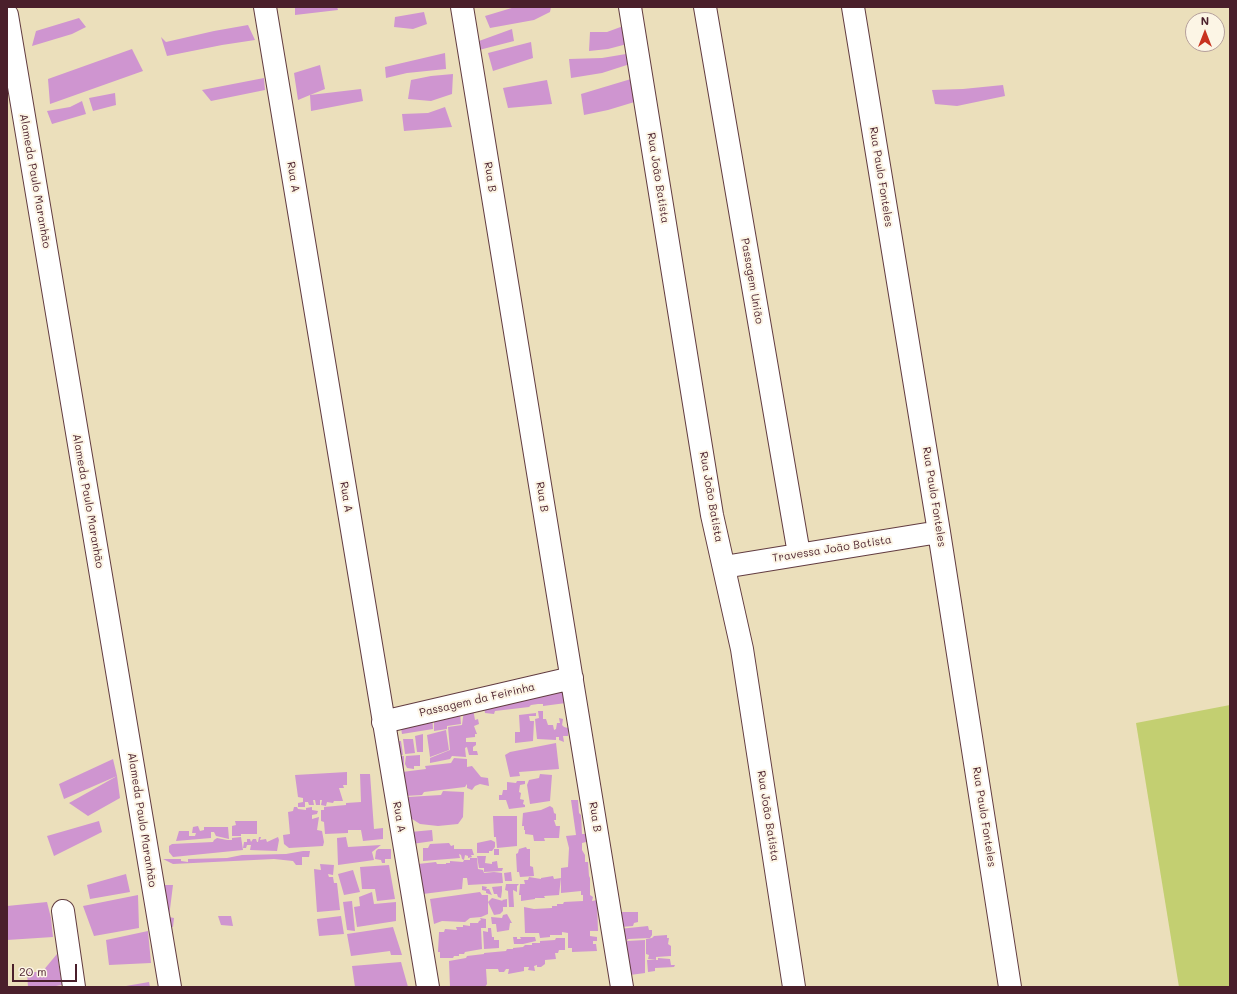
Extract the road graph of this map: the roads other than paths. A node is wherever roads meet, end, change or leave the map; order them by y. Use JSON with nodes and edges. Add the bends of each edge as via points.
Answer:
{"nodes":[{"id":1,"x":265,"y":7,"type":"edge"},
{"id":2,"x":462,"y":7,"type":"edge"},
{"id":3,"x":630,"y":7,"type":"edge"},
{"id":4,"x":705,"y":7,"type":"edge"},
{"id":5,"x":853,"y":7,"type":"edge"},
{"id":6,"x":7,"y":15,"type":"edge"},
{"id":7,"x":940,"y":532,"type":"junction"},
{"id":8,"x":799,"y":554,"type":"junction"},
{"id":9,"x":724,"y":567,"type":"junction"},
{"id":10,"x":572,"y":678,"type":"junction"},
{"id":11,"x":383,"y":722,"type":"junction"},
{"id":12,"x":63,"y":910,"type":"dead end"},
{"id":13,"x":74,"y":987,"type":"edge"},
{"id":14,"x":170,"y":987,"type":"edge"},
{"id":15,"x":428,"y":987,"type":"edge"},
{"id":16,"x":622,"y":987,"type":"edge"},
{"id":17,"x":794,"y":987,"type":"edge"},
{"id":18,"x":1010,"y":987,"type":"edge"}],
"edges":[{"from":1,"to":11,"type":"street","name":"Rua A"},
{"from":2,"to":10,"type":"street","name":"Rua B"},
{"from":3,"to":9,"type":"street","name":"Rua João Batista","via":[[712,515]]},
{"from":4,"to":8,"type":"street","name":"Passagem União"},
{"from":5,"to":7,"type":"street","name":"Rua Paulo Fonteles"},
{"from":6,"to":14,"type":"street","name":"Alameda Paulo Maranhão"},
{"from":7,"to":8,"type":"street","name":"Travessa João Batista"},
{"from":7,"to":18,"type":"street","name":"Rua Paulo Fonteles"},
{"from":8,"to":9,"type":"street","name":"Travessa João Batista"},
{"from":9,"to":17,"type":"street","name":"Rua João Batista","via":[[742,650]]},
{"from":10,"to":11,"type":"street","name":"Passagem da Feirinha"},
{"from":10,"to":16,"type":"street","name":"Rua B"},
{"from":11,"to":15,"type":"street","name":"Rua A"},
{"from":12,"to":13,"type":"street"}]}
